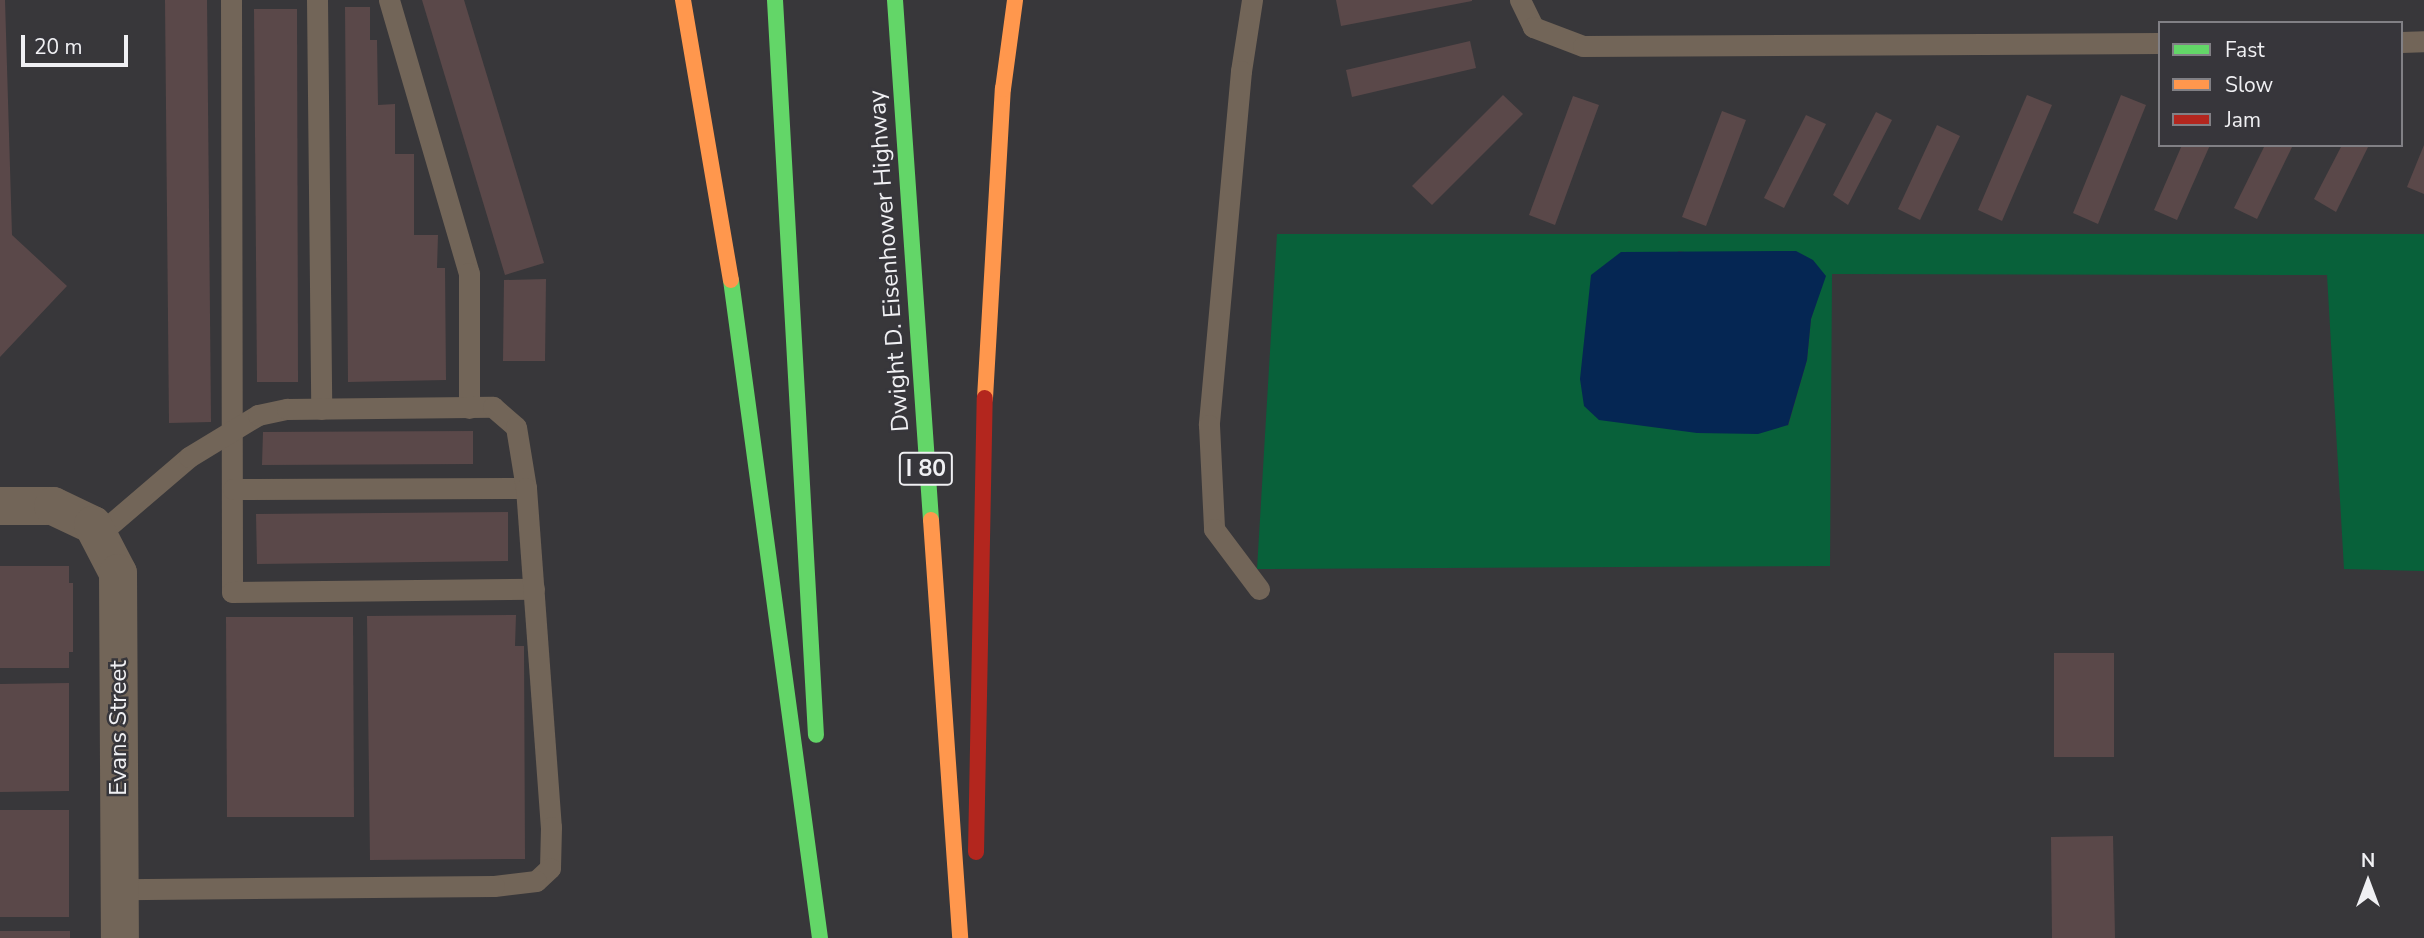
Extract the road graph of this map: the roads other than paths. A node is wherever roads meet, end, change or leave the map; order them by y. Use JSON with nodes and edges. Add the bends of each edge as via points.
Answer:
{"nodes":[{"id":1,"x":231,"y":0,"type":"edge"},
{"id":2,"x":317,"y":0,"type":"edge"},
{"id":3,"x":389,"y":0,"type":"edge"},
{"id":4,"x":682,"y":0,"type":"edge"},
{"id":5,"x":775,"y":0,"type":"edge"},
{"id":6,"x":895,"y":0,"type":"edge"},
{"id":7,"x":1015,"y":0,"type":"edge"},
{"id":8,"x":1252,"y":0,"type":"edge"},
{"id":9,"x":1520,"y":0,"type":"edge"},
{"id":10,"x":2424,"y":41,"type":"edge"},
{"id":11,"x":2403,"y":42,"type":"edge"},
{"id":12,"x":2158,"y":43,"type":"edge"},
{"id":13,"x":469,"y":408,"type":"junction"},
{"id":14,"x":321,"y":409,"type":"junction"},
{"id":15,"x":233,"y":428,"type":"junction"},
{"id":16,"x":526,"y":488,"type":"junction"},
{"id":17,"x":233,"y":489,"type":"junction"},
{"id":18,"x":0,"y":506,"type":"edge"},
{"id":19,"x":96,"y":530,"type":"junction"},
{"id":20,"x":534,"y":589,"type":"junction"},
{"id":21,"x":1259,"y":589,"type":"dead end"},
{"id":22,"x":817,"y":759,"type":"dead end"},
{"id":23,"x":819,"y":800,"type":"dead end"},
{"id":24,"x":976,"y":869,"type":"dead end"},
{"id":25,"x":120,"y":888,"type":"junction"},
{"id":26,"x":976,"y":911,"type":"dead end"},
{"id":27,"x":120,"y":938,"type":"edge"},
{"id":28,"x":820,"y":938,"type":"edge"},
{"id":29,"x":827,"y":938,"type":"edge"},
{"id":30,"x":960,"y":938,"type":"edge"},
{"id":31,"x":975,"y":938,"type":"edge"}],
"edges":[{"from":1,"to":15,"type":"lane"},
{"from":2,"to":14,"type":"lane"},
{"from":3,"to":13,"type":"lane","via":[[469,274]]},
{"from":4,"to":28,"type":"highway","via":[[720,206]]},
{"from":5,"to":22,"type":"highway"},
{"from":6,"to":30,"type":"highway","name":"Dwight D. Eisenhower Highway","number":"I 80"},
{"from":7,"to":24,"type":"highway","via":[[1003,89],[981,457]]},
{"from":8,"to":21,"type":"lane","via":[[1241,71],[1209,425],[1214,529]]},
{"from":9,"to":12,"type":"lane","via":[[1533,27],[1583,46]]},
{"from":10,"to":11,"type":"lane"},
{"from":13,"to":14,"type":"lane"},
{"from":13,"to":16,"type":"lane","via":[[493,407],[516,427]]},
{"from":14,"to":15,"type":"lane","via":[[258,415]]},
{"from":15,"to":17,"type":"lane"},
{"from":15,"to":19,"type":"lane"},
{"from":16,"to":17,"type":"lane"},
{"from":16,"to":20,"type":"lane"},
{"from":17,"to":20,"type":"lane","via":[[232,592]]},
{"from":18,"to":19,"type":"street","via":[[53,506]]},
{"from":19,"to":25,"type":"street","name":"Evans Street","via":[[118,573]]},
{"from":20,"to":25,"type":"lane","via":[[551,827],[550,868],[536,881],[494,886]]},
{"from":23,"to":29,"type":"highway"},
{"from":25,"to":27,"type":"street","name":"Evans Street"},
{"from":26,"to":31,"type":"highway"}]}
